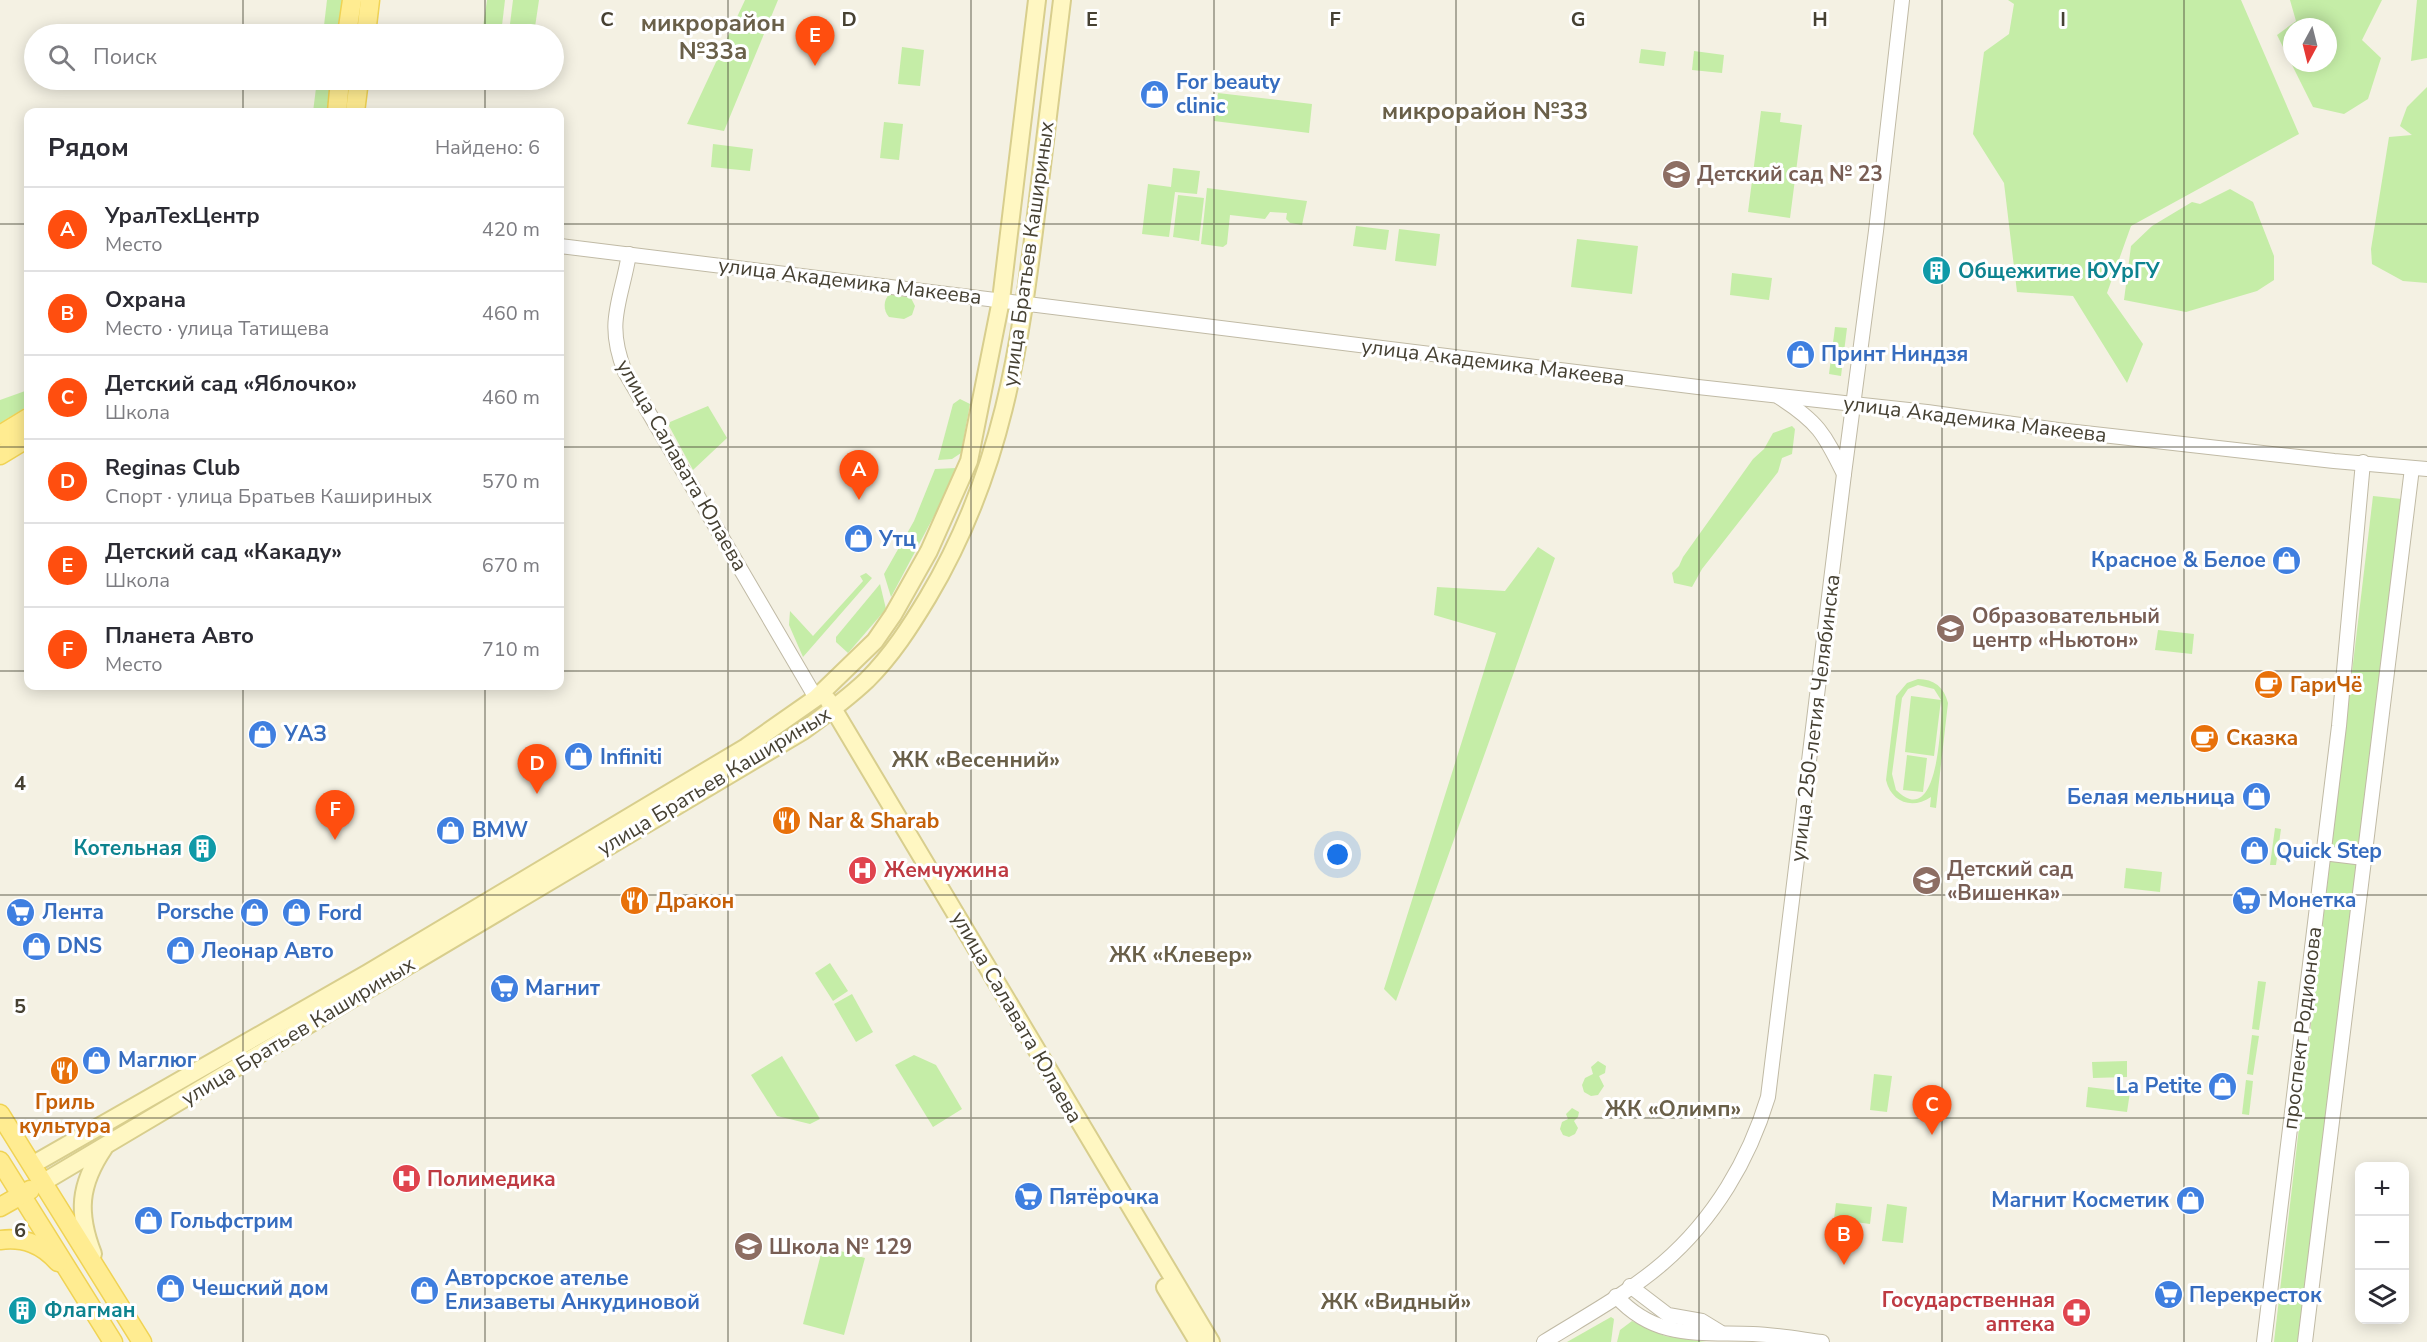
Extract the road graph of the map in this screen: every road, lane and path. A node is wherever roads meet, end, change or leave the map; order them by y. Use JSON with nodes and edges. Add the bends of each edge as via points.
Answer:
{"nodes":[{"id":1,"x":352,"y":0,"type":"edge"},
{"id":2,"x":370,"y":0,"type":"edge"},
{"id":3,"x":1037,"y":0,"type":"edge"},
{"id":4,"x":1062,"y":0,"type":"edge"},
{"id":5,"x":1902,"y":0,"type":"edge"},
{"id":6,"x":348,"y":24,"type":"edge"},
{"id":7,"x":367,"y":24,"type":"edge"},
{"id":8,"x":339,"y":90,"type":"edge"},
{"id":9,"x":358,"y":90,"type":"edge"},
{"id":10,"x":337,"y":108,"type":"edge"},
{"id":11,"x":356,"y":108,"type":"edge"},
{"id":12,"x":564,"y":246,"type":"edge"},
{"id":13,"x":629,"y":254,"type":"junction"},
{"id":14,"x":1001,"y":300,"type":"junction"},
{"id":15,"x":1026,"y":303,"type":"junction"},
{"id":16,"x":1775,"y":394,"type":"junction"},
{"id":17,"x":1853,"y":403,"type":"junction"},
{"id":18,"x":24,"y":420,"type":"edge"},
{"id":19,"x":0,"y":435,"type":"edge"},
{"id":20,"x":24,"y":440,"type":"edge"},
{"id":21,"x":0,"y":455,"type":"edge"},
{"id":22,"x":2363,"y":462,"type":"junction"},
{"id":23,"x":2412,"y":468,"type":"junction"},
{"id":24,"x":2427,"y":469,"type":"edge"},
{"id":25,"x":1844,"y":474,"type":"junction"},
{"id":26,"x":819,"y":695,"type":"junction"},
{"id":27,"x":830,"y":711,"type":"junction"},
{"id":28,"x":696,"y":785,"type":"junction"},
{"id":29,"x":2323,"y":853,"type":"junction"},
{"id":30,"x":2364,"y":858,"type":"junction"},
{"id":31,"x":0,"y":1114,"type":"edge"},
{"id":32,"x":106,"y":1145,"type":"junction"},
{"id":33,"x":0,"y":1161,"type":"edge"},
{"id":34,"x":32,"y":1165,"type":"junction"},
{"id":35,"x":5,"y":1181,"type":"edge"},
{"id":36,"x":42,"y":1183,"type":"junction"},
{"id":37,"x":22,"y":1195,"type":"junction"},
{"id":38,"x":0,"y":1208,"type":"edge"},
{"id":39,"x":0,"y":1240,"type":"edge"},
{"id":40,"x":101,"y":1275,"type":"junction"},
{"id":41,"x":79,"y":1286,"type":"junction"},
{"id":42,"x":1630,"y":1286,"type":"junction"},
{"id":43,"x":1616,"y":1296,"type":"junction"},
{"id":44,"x":1720,"y":1332,"type":"junction"},
{"id":45,"x":113,"y":1342,"type":"edge"},
{"id":46,"x":142,"y":1342,"type":"edge"},
{"id":47,"x":1198,"y":1342,"type":"edge"},
{"id":48,"x":1212,"y":1342,"type":"edge"},
{"id":49,"x":1544,"y":1342,"type":"edge"},
{"id":50,"x":1822,"y":1342,"type":"edge"},
{"id":51,"x":2264,"y":1342,"type":"edge"},
{"id":52,"x":2305,"y":1342,"type":"edge"}],
"edges":[{"from":1,"to":6,"type":"main road"},
{"from":2,"to":7,"type":"main road"},
{"from":3,"to":14,"type":"main road","name":"улица Братьев Кашириных"},
{"from":4,"to":15,"type":"main road","name":"улица Братьев Кашириных"},
{"from":5,"to":17,"type":"street","name":"улица 250-летия Челябинска"},
{"from":8,"to":10,"type":"main road"},
{"from":9,"to":11,"type":"main road"},
{"from":12,"to":13,"type":"street","name":"улица Академика Макеева"},
{"from":13,"to":14,"type":"street","name":"улица Академика Макеева"},
{"from":13,"to":26,"type":"street","name":"улица Салавата Юлаева","via":[[614,325],[622,363],[797,666]]},
{"from":14,"to":15,"type":"street","name":"улица Академика Макеева"},
{"from":14,"to":26,"type":"main road","name":"улица Братьев Кашириных","via":[[969,461],[948,511],[894,615],[875,641]]},
{"from":15,"to":16,"type":"street","name":"улица Академика Макеева"},
{"from":15,"to":27,"type":"main road","name":"улица Братьев Кашириных","via":[[995,449],[979,497],[947,566],[895,648],[867,680]]},
{"from":16,"to":17,"type":"street","name":"улица Академика Макеева"},
{"from":16,"to":25,"type":"street","via":[[1815,423]]},
{"from":17,"to":22,"type":"street","name":"улица Академика Макеева","via":[[2058,430]]},
{"from":17,"to":25,"type":"street","name":"улица 250-летия Челябинска"},
{"from":18,"to":19,"type":"main road"},
{"from":20,"to":21,"type":"main road"},
{"from":22,"to":23,"type":"street","name":"улица Академика Макеева"},
{"from":22,"to":29,"type":"street","name":"проспект Родионова"},
{"from":23,"to":24,"type":"street","name":"улица Академика Макеева"},
{"from":23,"to":30,"type":"street","name":"проспект Родионова"},
{"from":25,"to":42,"type":"street","name":"улица 250-летия Челябинска","via":[[1768,1097],[1756,1134],[1720,1200],[1663,1263]]},
{"from":26,"to":27,"type":"main road","name":"улица Салавата Юлаева"},
{"from":26,"to":28,"type":"main road","name":"улица Братьев Кашириных"},
{"from":27,"to":28,"type":"main road","name":"улица Братьев Кашириных"},
{"from":27,"to":47,"type":"main road","name":"улица Салавата Юлаева"},
{"from":27,"to":48,"type":"main road","name":"улица Салавата Юлаева"},
{"from":28,"to":32,"type":"main road","name":"улица Братьев Кашириных"},
{"from":28,"to":34,"type":"main road","name":"улица Братьев Кашириных"},
{"from":29,"to":30,"type":"street"},
{"from":29,"to":51,"type":"street","name":"проспект Родионова"},
{"from":30,"to":52,"type":"street","name":"проспект Родионова"},
{"from":31,"to":34,"type":"main road"},
{"from":32,"to":36,"type":"main road","name":"улица Братьев Кашириных"},
{"from":32,"to":40,"type":"main road","via":[[91,1170],[83,1196],[86,1235]]},
{"from":33,"to":35,"type":"main road"},
{"from":34,"to":35,"type":"main road","name":"улица Братьев Кашириных"},
{"from":34,"to":36,"type":"main road"},
{"from":35,"to":37,"type":"main road"},
{"from":36,"to":37,"type":"main road","name":"улица Братьев Кашириных"},
{"from":36,"to":40,"type":"main road"},
{"from":37,"to":38,"type":"main road","name":"улица Братьев Кашириных"},
{"from":37,"to":41,"type":"main road"},
{"from":39,"to":41,"type":"main road","via":[[15,1238],[43,1249]]},
{"from":40,"to":46,"type":"main road"},
{"from":41,"to":45,"type":"main road"},
{"from":42,"to":43,"type":"street","name":"улица 250-летия Челябинска"},
{"from":42,"to":44,"type":"street","via":[[1668,1315],[1702,1321]]},
{"from":43,"to":44,"type":"street","via":[[1631,1313],[1664,1329],[1700,1334]]},
{"from":43,"to":49,"type":"street","name":"улица 250-летия Челябинска"},
{"from":44,"to":50,"type":"street"}]}
